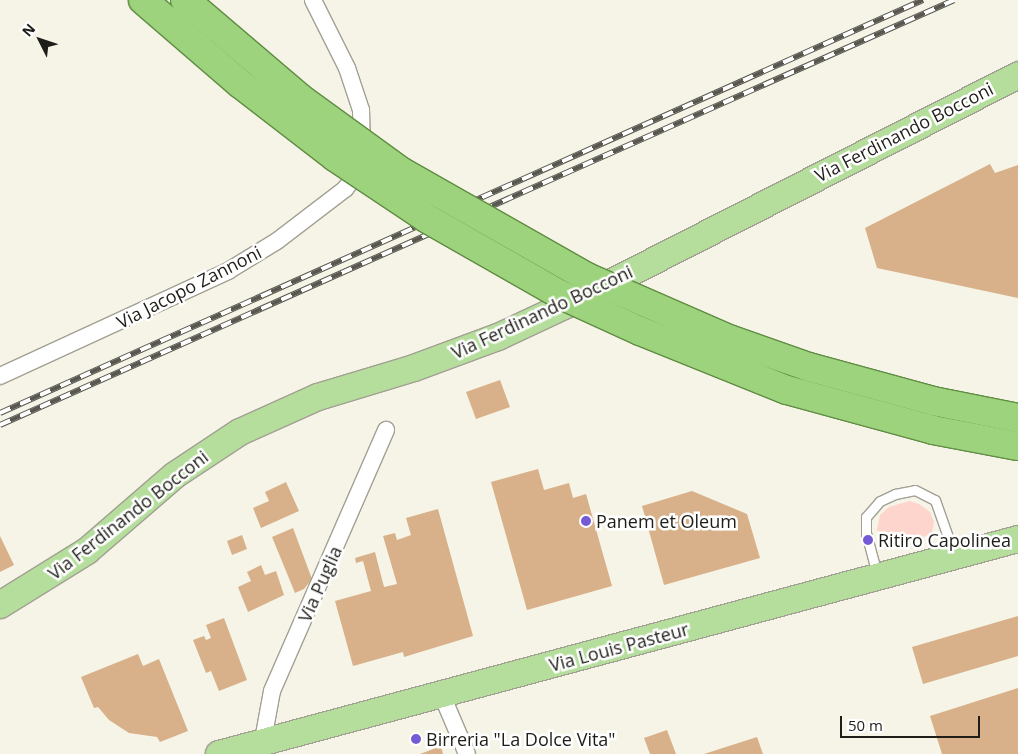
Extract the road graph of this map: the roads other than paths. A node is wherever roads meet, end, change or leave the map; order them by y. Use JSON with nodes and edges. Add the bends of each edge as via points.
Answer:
{"nodes":[{"id":1,"x":144,"y":0,"type":"edge"},
{"id":2,"x":185,"y":0,"type":"edge"},
{"id":3,"x":312,"y":0,"type":"edge"},
{"id":4,"x":1018,"y":75,"type":"edge"},
{"id":5,"x":0,"y":376,"type":"edge"},
{"id":6,"x":1018,"y":418,"type":"edge"},
{"id":7,"x":386,"y":430,"type":"dead end"},
{"id":8,"x":1018,"y":446,"type":"edge"},
{"id":9,"x":1018,"y":538,"type":"edge"},
{"id":10,"x":955,"y":556,"type":"junction"},
{"id":11,"x":878,"y":578,"type":"junction"},
{"id":12,"x":0,"y":606,"type":"edge"},
{"id":13,"x":441,"y":693,"type":"junction"},
{"id":14,"x":263,"y":740,"type":"junction"},
{"id":15,"x":219,"y":754,"type":"edge"},
{"id":16,"x":467,"y":754,"type":"edge"}],
"edges":[{"from":1,"to":8,"type":"highway","bridge":true,"via":[[240,83],[349,167],[473,247],[559,294],[640,331],[787,390],[933,430]]},
{"from":2,"to":6,"type":"highway","bridge":true,"via":[[300,98],[402,172],[587,277],[729,339],[809,367],[932,401]]},
{"from":3,"to":5,"type":"street","name":"Via Jacopo Zannoni","via":[[348,68],[361,110],[362,156],[355,176],[345,189],[277,241],[228,271]]},
{"from":4,"to":12,"type":"main road","name":"Via Ferdinando Bocconi","via":[[522,326],[414,368],[318,397],[247,429],[175,475],[88,551]]},
{"from":7,"to":14,"type":"street","name":"Via Puglia","via":[[272,691]]},
{"from":9,"to":10,"type":"main road","name":"Via Louis Pasteur"},
{"from":10,"to":11,"type":"main road","name":"Via Louis Pasteur"},
{"from":10,"to":11,"type":"lane","via":[[935,500],[915,490],[895,494],[875,505],[866,517],[866,533]]},
{"from":11,"to":13,"type":"main road","name":"Via Louis Pasteur"},
{"from":13,"to":14,"type":"main road","name":"Via Louis Pasteur"},
{"from":13,"to":16,"type":"street"},
{"from":14,"to":15,"type":"main road","name":"Via Louis Pasteur"}]}
